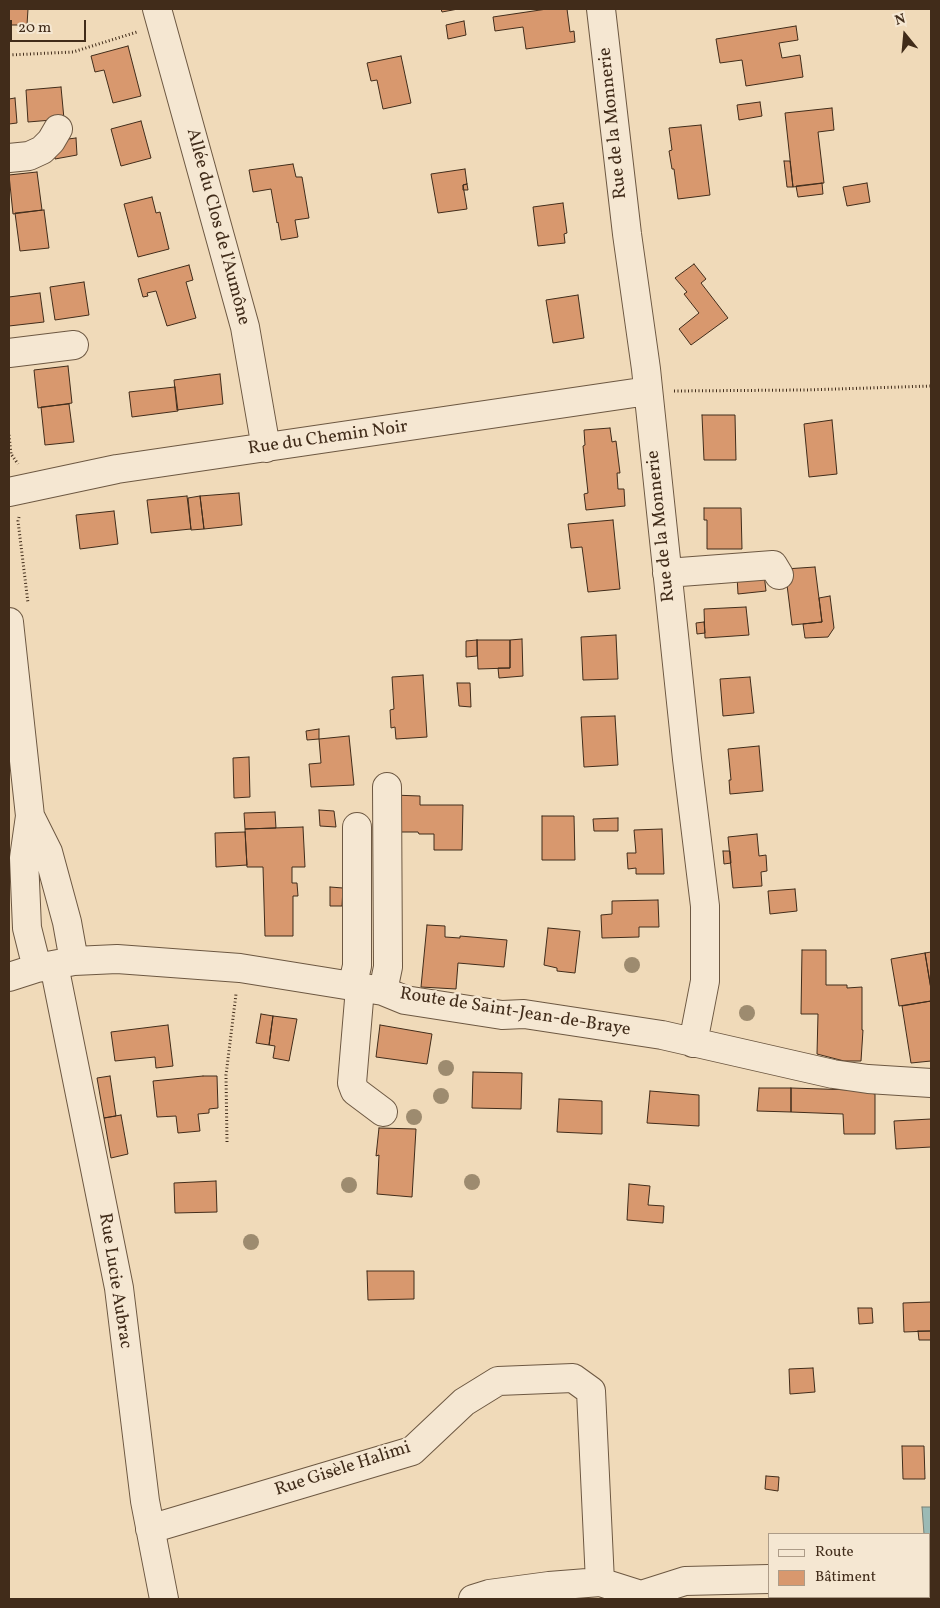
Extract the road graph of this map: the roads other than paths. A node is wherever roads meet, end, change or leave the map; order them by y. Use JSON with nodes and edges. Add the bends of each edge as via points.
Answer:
{"nodes":[{"id":1,"x":601,"y":9,"type":"edge"},
{"id":2,"x":159,"y":16,"type":"edge"},
{"id":3,"x":58,"y":129,"type":"dead end"},
{"id":4,"x":9,"y":158,"type":"edge"},
{"id":5,"x":74,"y":345,"type":"dead end"},
{"id":6,"x":9,"y":353,"type":"edge"},
{"id":7,"x":648,"y":391,"type":"junction"},
{"id":8,"x":266,"y":448,"type":"junction"},
{"id":9,"x":15,"y":503,"type":"edge"},
{"id":10,"x":667,"y":573,"type":"junction"},
{"id":11,"x":778,"y":575,"type":"dead end"},
{"id":12,"x":18,"y":615,"type":"edge"},
{"id":13,"x":387,"y":787,"type":"dead end"},
{"id":14,"x":30,"y":816,"type":"junction"},
{"id":15,"x":357,"y":827,"type":"dead end"},
{"id":16,"x":55,"y":964,"type":"junction"},
{"id":17,"x":9,"y":977,"type":"edge"},
{"id":18,"x":365,"y":989,"type":"junction"},
{"id":19,"x":694,"y":1043,"type":"junction"},
{"id":20,"x":931,"y":1083,"type":"edge"},
{"id":21,"x":382,"y":1112,"type":"dead end"},
{"id":22,"x":150,"y":1529,"type":"junction"},
{"id":23,"x":768,"y":1579,"type":"edge"},
{"id":24,"x":600,"y":1582,"type":"junction"},
{"id":25,"x":641,"y":1597,"type":"edge"},
{"id":26,"x":164,"y":1599,"type":"edge"},
{"id":27,"x":473,"y":1599,"type":"edge"}],
"edges":[{"from":1,"to":7,"type":"street","name":"Rue de la Monnerie"},
{"from":2,"to":8,"type":"street","name":"Allée du Clos de l'Aumône","via":[[245,327]]},
{"from":3,"to":4,"type":"street","via":[[42,150],[29,156]]},
{"from":5,"to":6,"type":"street"},
{"from":7,"to":8,"type":"street","name":"Rue du Chemin Noir"},
{"from":7,"to":10,"type":"street","name":"Rue de la Monnerie"},
{"from":8,"to":9,"type":"street","name":"Rue du Chemin Noir","via":[[118,469]]},
{"from":10,"to":11,"type":"street","via":[[773,565]]},
{"from":10,"to":19,"type":"street","name":"Rue de la Monnerie","via":[[704,906],[705,981]]},
{"from":12,"to":14,"type":"street"},
{"from":13,"to":18,"type":"street","via":[[388,967]]},
{"from":14,"to":16,"type":"street","via":[[48,852],[67,922]]},
{"from":14,"to":16,"type":"street","via":[[24,858],[28,928]]},
{"from":15,"to":18,"type":"street","via":[[357,966]]},
{"from":16,"to":17,"type":"street","name":"Route de Saint-Jean-de-Braye"},
{"from":16,"to":18,"type":"street","name":"Route de Saint-Jean-de-Braye","via":[[117,959],[240,968]]},
{"from":16,"to":22,"type":"street","name":"Rue Lucie Aubrac","via":[[118,1288]]},
{"from":18,"to":19,"type":"street","name":"Route de Saint-Jean-de-Braye","via":[[415,1002],[502,1015],[524,1014]]},
{"from":18,"to":21,"type":"street","via":[[352,1083],[354,1091]]},
{"from":19,"to":20,"type":"street","name":"Route de Saint-Jean-de-Braye","via":[[833,1074]]},
{"from":22,"to":24,"type":"street","name":"Rue Gisèle Halimi","via":[[412,1451],[464,1402],[498,1381],[573,1378],[591,1391]]},
{"from":22,"to":26,"type":"street","name":"Rue Lucie Aubrac"},
{"from":23,"to":25,"type":"street","via":[[685,1581]]},
{"from":24,"to":25,"type":"street"},
{"from":24,"to":27,"type":"street","via":[[489,1594]]}]}
